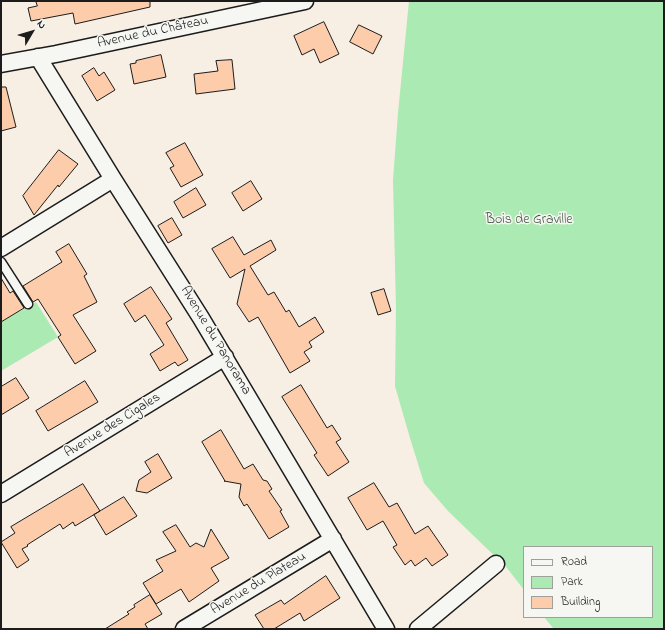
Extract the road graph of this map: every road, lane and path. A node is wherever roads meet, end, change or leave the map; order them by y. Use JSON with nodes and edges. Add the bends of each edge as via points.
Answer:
{"nodes":[{"id":1,"x":305,"y":1,"type":"edge"},
{"id":2,"x":38,"y":57,"type":"junction"},
{"id":3,"x":1,"y":64,"type":"edge"},
{"id":4,"x":113,"y":179,"type":"junction"},
{"id":5,"x":1,"y":248,"type":"edge"},
{"id":6,"x":1,"y":262,"type":"edge"},
{"id":7,"x":28,"y":304,"type":"dead end"},
{"id":8,"x":225,"y":357,"type":"junction"},
{"id":9,"x":1,"y":494,"type":"edge"},
{"id":10,"x":333,"y":539,"type":"junction"},
{"id":11,"x":496,"y":564,"type":"dead end"},
{"id":12,"x":184,"y":629,"type":"edge"},
{"id":13,"x":386,"y":629,"type":"edge"},
{"id":14,"x":418,"y":629,"type":"edge"}],
"edges":[{"from":1,"to":2,"type":"street","name":"Avenue du Château"},
{"from":2,"to":3,"type":"street","name":"Avenue du Château"},
{"from":2,"to":4,"type":"street","name":"Avenue du Panorama"},
{"from":4,"to":5,"type":"street"},
{"from":4,"to":8,"type":"street","name":"Avenue du Panorama"},
{"from":6,"to":7,"type":"lane"},
{"from":8,"to":9,"type":"street","name":"Avenue des Cigales"},
{"from":8,"to":10,"type":"street","name":"Avenue du Panorama"},
{"from":10,"to":12,"type":"street","name":"Avenue du Plateau"},
{"from":10,"to":13,"type":"street","name":"Avenue du Panorama"},
{"from":11,"to":14,"type":"street"}]}
